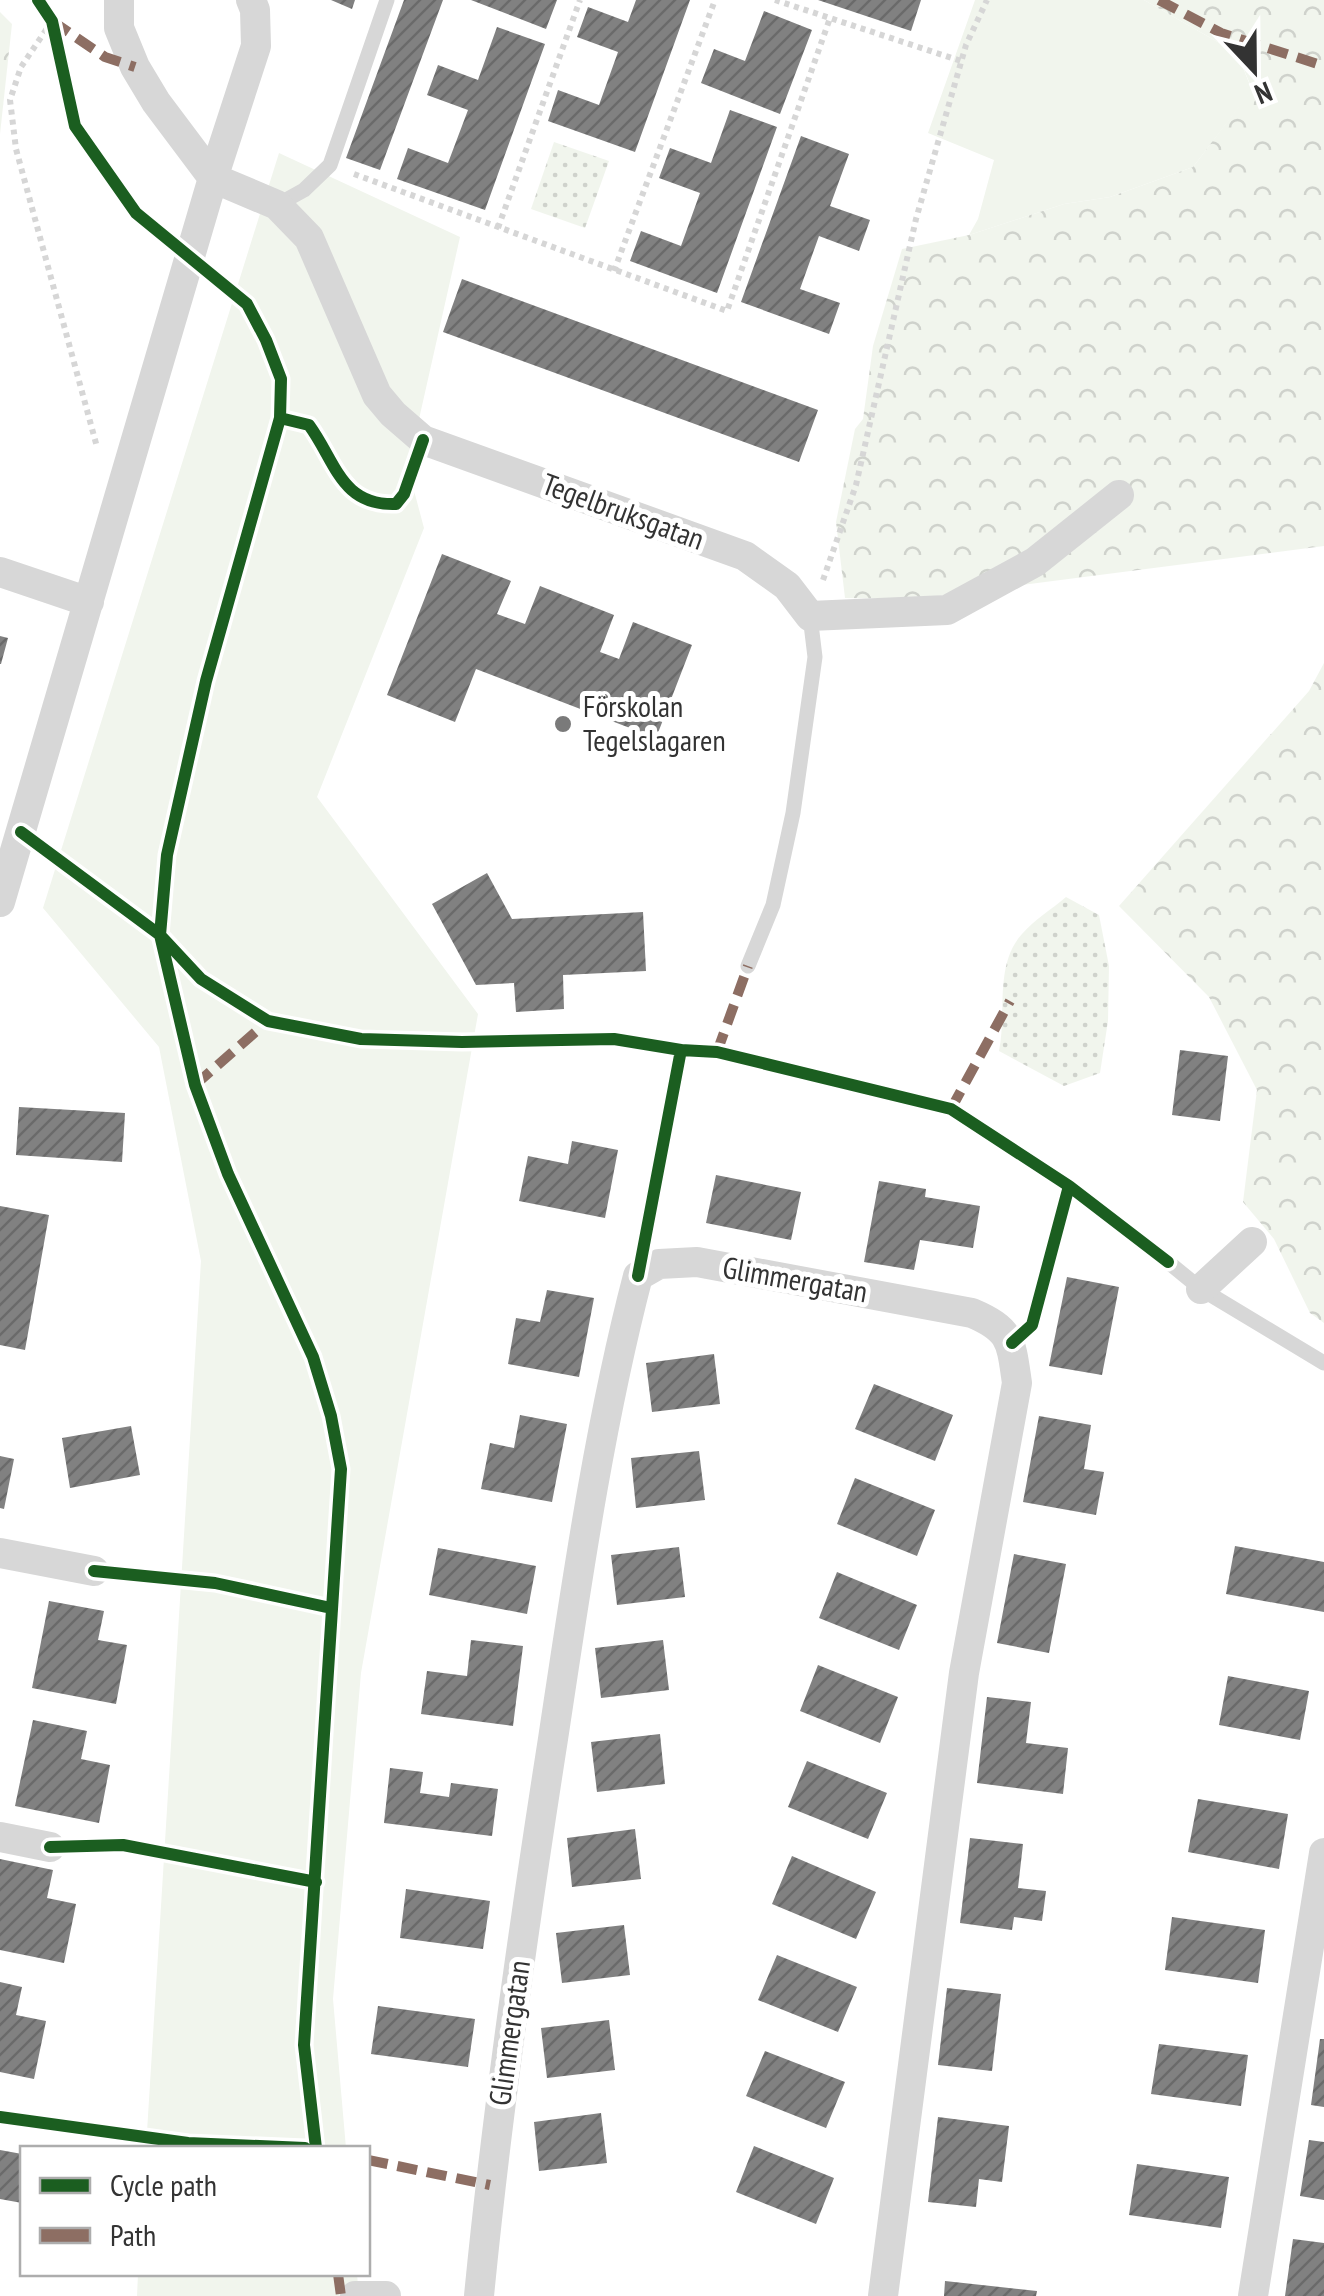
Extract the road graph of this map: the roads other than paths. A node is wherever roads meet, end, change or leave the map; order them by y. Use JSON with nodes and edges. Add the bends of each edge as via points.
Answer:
{"nodes":[{"id":1,"x":119,"y":0,"type":"edge"},
{"id":2,"x":251,"y":0,"type":"edge"},
{"id":3,"x":387,"y":0,"type":"edge"},
{"id":4,"x":214,"y":178,"type":"junction"},
{"id":5,"x":276,"y":205,"type":"junction"},
{"id":6,"x":1119,"y":495,"type":"dead end"},
{"id":7,"x":0,"y":572,"type":"edge"},
{"id":8,"x":90,"y":602,"type":"junction"},
{"id":9,"x":810,"y":616,"type":"junction"},
{"id":10,"x":0,"y":902,"type":"edge"},
{"id":11,"x":748,"y":966,"type":"dead end"},
{"id":12,"x":1252,"y":1242,"type":"dead end"},
{"id":13,"x":1168,"y":1262,"type":"dead end"},
{"id":14,"x":1202,"y":1289,"type":"junction"},
{"id":15,"x":1324,"y":1363,"type":"edge"},
{"id":16,"x":0,"y":1553,"type":"edge"},
{"id":17,"x":94,"y":1571,"type":"dead end"},
{"id":18,"x":0,"y":1837,"type":"edge"},
{"id":19,"x":50,"y":1847,"type":"dead end"},
{"id":20,"x":1324,"y":1854,"type":"edge"},
{"id":21,"x":356,"y":2296,"type":"edge"},
{"id":22,"x":386,"y":2296,"type":"edge"},
{"id":23,"x":480,"y":2296,"type":"edge"},
{"id":24,"x":883,"y":2296,"type":"edge"},
{"id":25,"x":1253,"y":2296,"type":"edge"}],
"edges":[{"from":1,"to":4,"type":"street","name":"Tegelbruksgatan","via":[[120,28],[134,67]]},
{"from":2,"to":4,"type":"street","via":[[256,46]]},
{"from":3,"to":5,"type":"lane","via":[[330,166]]},
{"from":4,"to":5,"type":"street","name":"Tegelbruksgatan"},
{"from":4,"to":8,"type":"street"},
{"from":5,"to":9,"type":"street","name":"Tegelbruksgatan","via":[[309,238],[378,395],[423,440],[745,556],[787,586]]},
{"from":6,"to":9,"type":"street","via":[[1035,562],[947,610]]},
{"from":7,"to":8,"type":"street"},
{"from":8,"to":10,"type":"street"},
{"from":9,"to":11,"type":"lane","via":[[815,657],[793,813],[773,905]]},
{"from":12,"to":14,"type":"street"},
{"from":13,"to":14,"type":"lane"},
{"from":14,"to":15,"type":"lane"},
{"from":16,"to":17,"type":"street"},
{"from":18,"to":19,"type":"street"},
{"from":20,"to":25,"type":"street"},
{"from":21,"to":22,"type":"street"},
{"from":23,"to":24,"type":"street","name":"Glimmergatan","via":[[533,1869],[626,1323],[638,1276],[659,1264],[697,1262],[972,1313],[999,1324],[1012,1344],[1017,1383],[964,1673]]}]}
